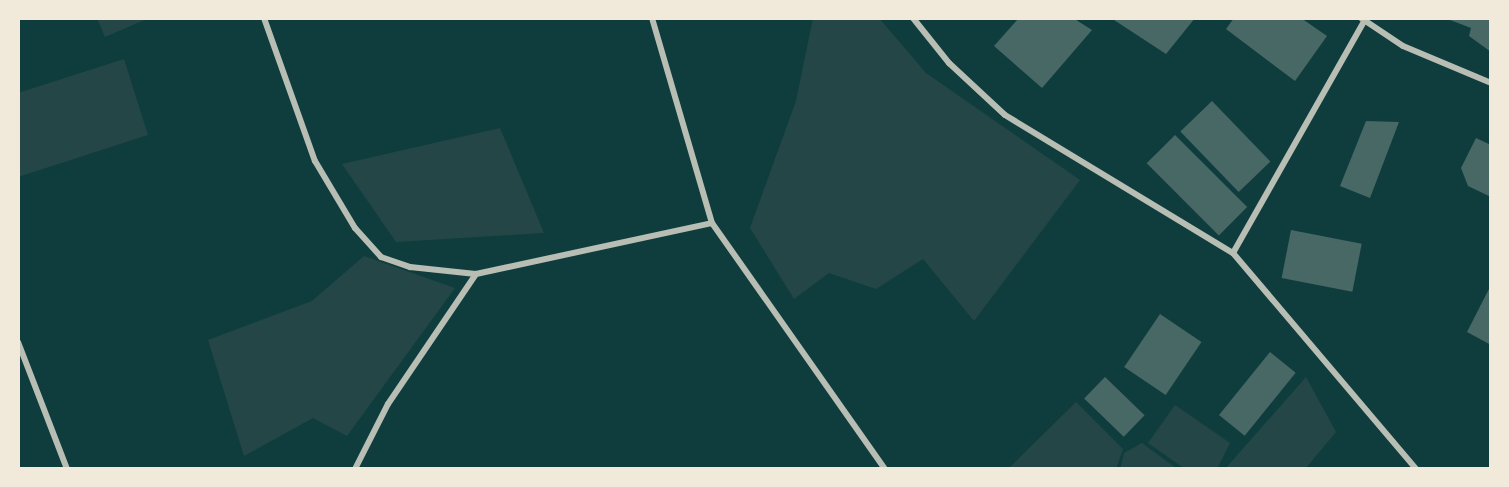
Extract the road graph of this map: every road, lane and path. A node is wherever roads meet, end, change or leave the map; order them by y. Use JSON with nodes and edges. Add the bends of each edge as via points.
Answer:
{"nodes":[{"id":1,"x":264,"y":18,"type":"edge"},
{"id":2,"x":651,"y":18,"type":"edge"},
{"id":3,"x":913,"y":18,"type":"edge"},
{"id":4,"x":1363,"y":19,"type":"edge"},
{"id":5,"x":1491,"y":83,"type":"edge"},
{"id":6,"x":712,"y":223,"type":"junction"},
{"id":7,"x":1233,"y":253,"type":"junction"},
{"id":8,"x":476,"y":274,"type":"junction"},
{"id":9,"x":18,"y":342,"type":"edge"},
{"id":10,"x":67,"y":469,"type":"edge"},
{"id":11,"x":355,"y":469,"type":"edge"},
{"id":12,"x":885,"y":469,"type":"edge"},
{"id":13,"x":1416,"y":469,"type":"edge"}],
"edges":[{"from":1,"to":8,"type":"street","via":[[315,161],[355,228],[381,257],[410,267]]},
{"from":2,"to":6,"type":"street"},
{"from":3,"to":7,"type":"street","via":[[949,63],[1005,115]]},
{"from":4,"to":5,"type":"street","via":[[1441,65]]},
{"from":4,"to":7,"type":"street"},
{"from":6,"to":8,"type":"street"},
{"from":6,"to":12,"type":"street"},
{"from":7,"to":13,"type":"street"},
{"from":8,"to":11,"type":"street","via":[[388,404]]},
{"from":9,"to":10,"type":"street"}]}
